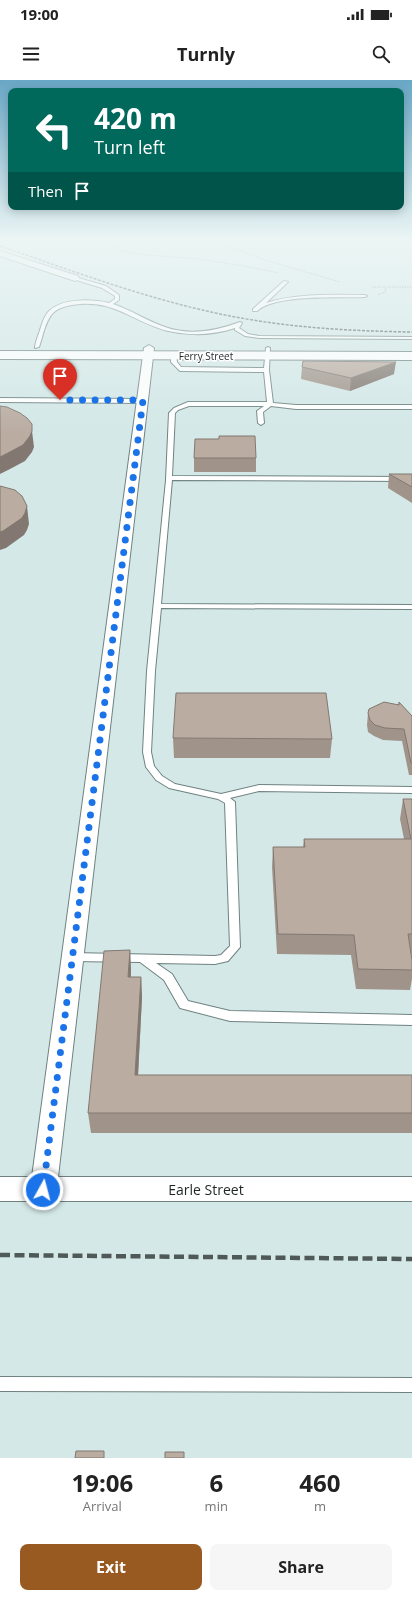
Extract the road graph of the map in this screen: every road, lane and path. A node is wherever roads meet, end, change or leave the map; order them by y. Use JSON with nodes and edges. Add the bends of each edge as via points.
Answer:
{"nodes":[{"id":1,"x":67,"y":304,"type":"edge"},
{"id":2,"x":111,"y":304,"type":"edge"},
{"id":3,"x":266,"y":304,"type":"edge"},
{"id":4,"x":260,"y":306,"type":"joint"},
{"id":5,"x":255,"y":310,"type":"dead end"},
{"id":6,"x":412,"y":338,"type":"edge"},
{"id":7,"x":0,"y":347,"type":"edge"},
{"id":8,"x":37,"y":348,"type":"junction"},
{"id":9,"x":412,"y":348,"type":"edge"},
{"id":10,"x":149,"y":352,"type":"junction"},
{"id":11,"x":268,"y":352,"type":"junction"},
{"id":12,"x":0,"y":355,"type":"edge"},
{"id":13,"x":174,"y":356,"type":"junction"},
{"id":14,"x":412,"y":356,"type":"edge"},
{"id":15,"x":266,"y":370,"type":"junction"},
{"id":16,"x":0,"y":400,"type":"edge"},
{"id":17,"x":143,"y":400,"type":"junction"},
{"id":18,"x":270,"y":404,"type":"junction"},
{"id":19,"x":412,"y":407,"type":"edge"},
{"id":20,"x":261,"y":423,"type":"dead end"},
{"id":21,"x":169,"y":478,"type":"junction"},
{"id":22,"x":412,"y":479,"type":"edge"},
{"id":23,"x":157,"y":606,"type":"junction"},
{"id":24,"x":412,"y":606,"type":"edge"},
{"id":25,"x":412,"y":790,"type":"edge"},
{"id":26,"x":221,"y":797,"type":"junction"},
{"id":27,"x":72,"y":957,"type":"junction"},
{"id":28,"x":142,"y":958,"type":"junction"},
{"id":29,"x":412,"y":1020,"type":"edge"},
{"id":30,"x":0,"y":1189,"type":"edge"},
{"id":31,"x":412,"y":1189,"type":"edge"},
{"id":32,"x":43,"y":1190,"type":"junction"},
{"id":33,"x":0,"y":1384,"type":"edge"},
{"id":34,"x":412,"y":1385,"type":"edge"}],
"edges":[{"from":1,"to":8,"type":"lane","via":[[54,309],[47,317]]},
{"from":2,"to":6,"type":"lane","via":[[163,328],[177,331],[204,333],[239,323],[237,329],[259,337]]},
{"from":3,"to":4,"type":"lane"},
{"from":4,"to":5,"type":"lane"},
{"from":7,"to":8,"type":"main road","name":"Ferry Street"},
{"from":8,"to":10,"type":"main road","name":"Ferry Street"},
{"from":9,"to":11,"type":"main road","name":"Ferry Street"},
{"from":10,"to":11,"type":"main road","name":"Ferry Street"},
{"from":10,"to":12,"type":"main road","name":"Ferry Street"},
{"from":10,"to":13,"type":"main road","name":"Ferry Street"},
{"from":10,"to":17,"type":"street"},
{"from":11,"to":13,"type":"main road","name":"Ferry Street"},
{"from":11,"to":14,"type":"main road","name":"Ferry Street"},
{"from":11,"to":15,"type":"lane"},
{"from":13,"to":15,"type":"lane","via":[[174,362],[180,369]]},
{"from":15,"to":18,"type":"lane"},
{"from":16,"to":17,"type":"lane"},
{"from":17,"to":27,"type":"street"},
{"from":18,"to":19,"type":"lane","via":[[296,408]]},
{"from":18,"to":20,"type":"lane","via":[[260,410]]},
{"from":18,"to":21,"type":"lane","via":[[188,404],[176,409],[172,413],[171,421]]},
{"from":21,"to":22,"type":"lane"},
{"from":21,"to":23,"type":"lane"},
{"from":23,"to":24,"type":"lane"},
{"from":23,"to":26,"type":"lane","via":[[151,671],[148,745],[150,768],[159,778],[172,786]]},
{"from":25,"to":26,"type":"lane","via":[[259,788]]},
{"from":26,"to":28,"type":"lane","via":[[230,802],[235,947],[224,958],[215,960]]},
{"from":27,"to":28,"type":"lane"},
{"from":27,"to":32,"type":"street"},
{"from":28,"to":29,"type":"lane","via":[[168,977],[184,1005],[230,1016]]},
{"from":30,"to":32,"type":"street","name":"Earle Street"},
{"from":31,"to":32,"type":"street","name":"Earle Street"},
{"from":33,"to":34,"type":"lane"}]}
